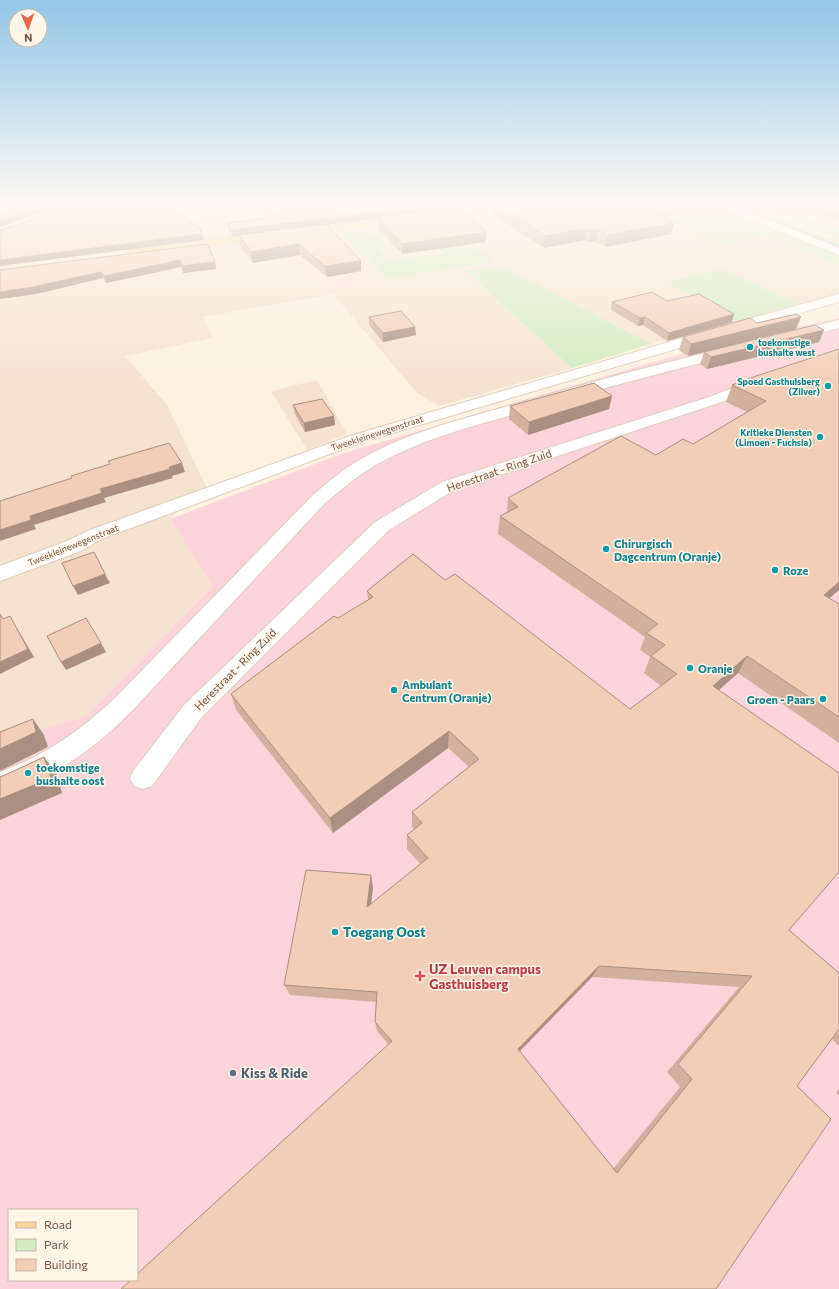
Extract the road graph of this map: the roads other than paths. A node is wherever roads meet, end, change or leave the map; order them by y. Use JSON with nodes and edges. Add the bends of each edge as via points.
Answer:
{"nodes":[{"id":1,"x":839,"y":298,"type":"edge"},
{"id":2,"x":839,"y":309,"type":"edge"},
{"id":3,"x":763,"y":320,"type":"junction"},
{"id":4,"x":839,"y":324,"type":"edge"},
{"id":5,"x":775,"y":340,"type":"edge"},
{"id":6,"x":745,"y":347,"type":"edge"},
{"id":7,"x":769,"y":378,"type":"edge"},
{"id":8,"x":0,"y":574,"type":"edge"},
{"id":9,"x":143,"y":778,"type":"dead end"},
{"id":10,"x":0,"y":784,"type":"edge"}],
"edges":[{"from":1,"to":3,"type":"street","name":"Tweekleinewegenstraat"},
{"from":2,"to":3,"type":"street","name":"Tweekleinewegenstraat","via":[[798,320]]},
{"from":3,"to":8,"type":"street","name":"Tweekleinewegenstraat","via":[[356,439],[97,534],[74,546]]},
{"from":4,"to":5,"type":"street"},
{"from":6,"to":10,"type":"street","via":[[633,375],[455,427],[412,440],[372,459],[346,475],[319,499],[91,735],[40,768]]},
{"from":7,"to":9,"type":"street","name":"Herestraat - Ring Zuid","via":[[714,400],[448,486],[382,526],[193,711]]}]}
